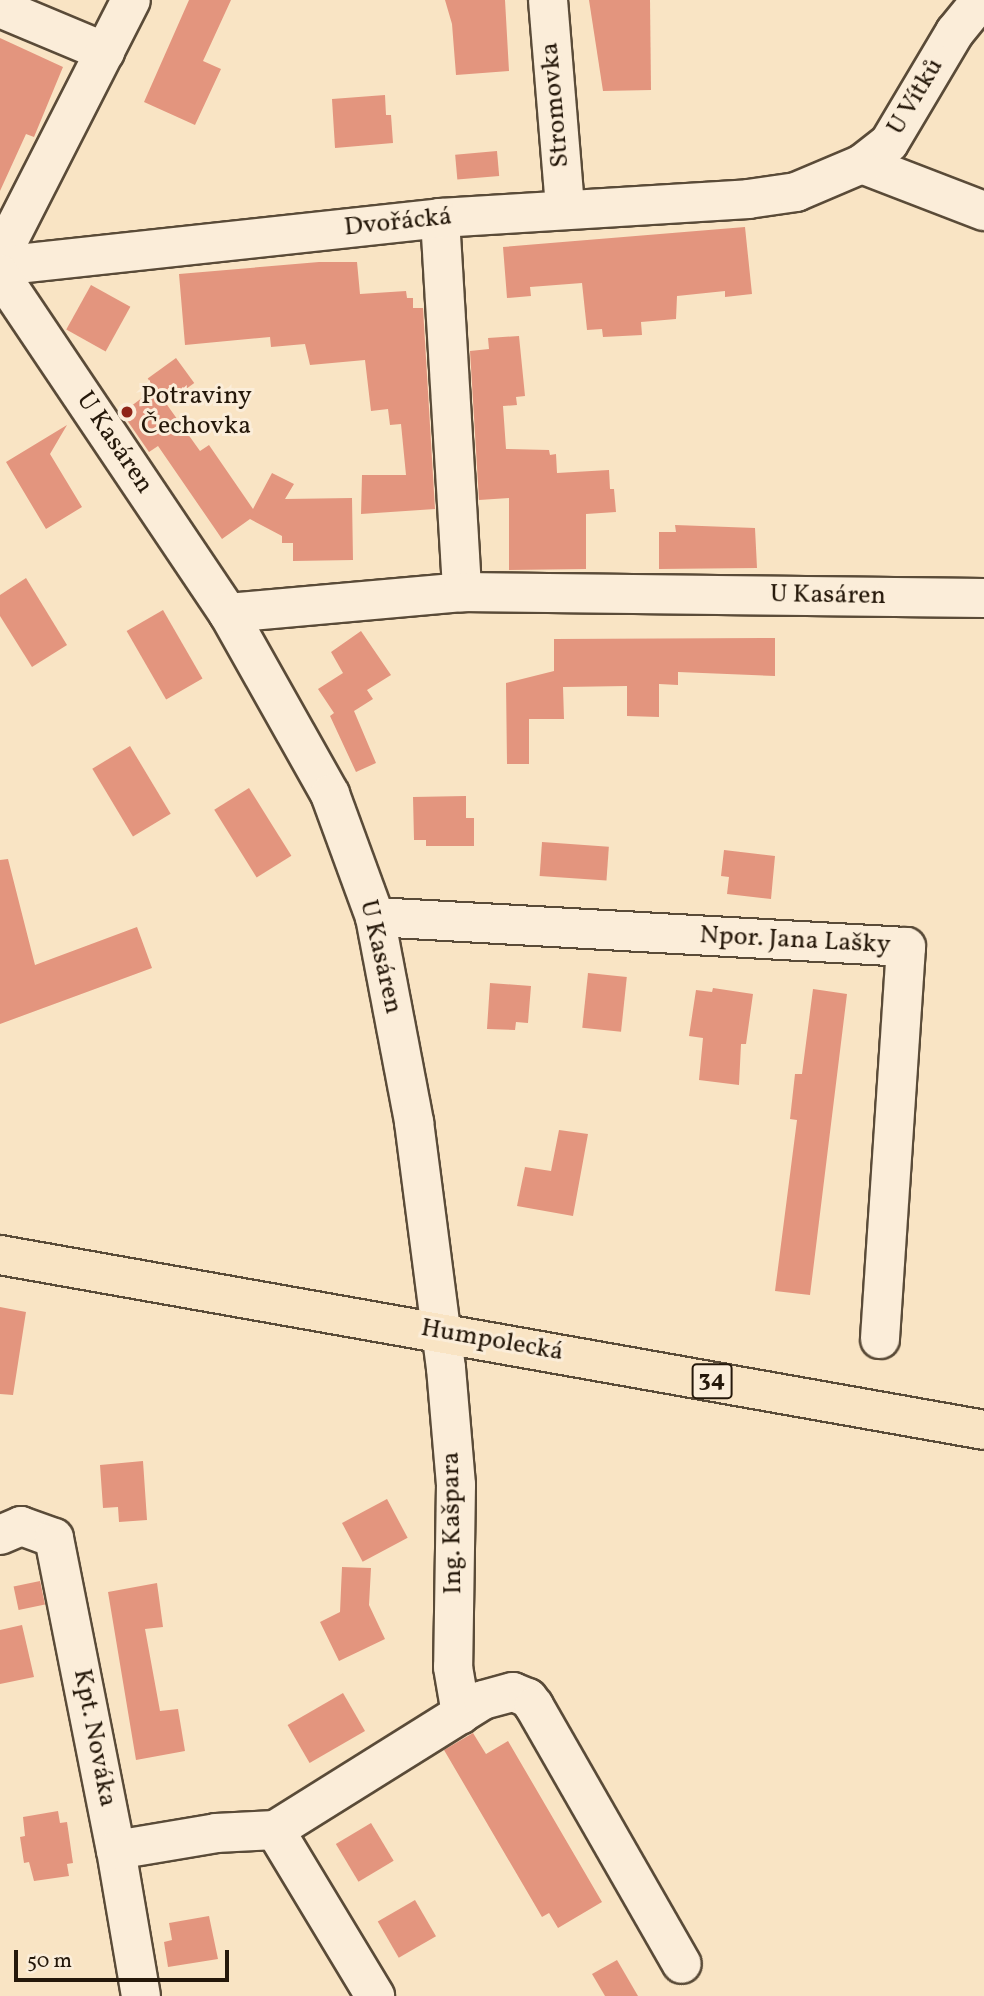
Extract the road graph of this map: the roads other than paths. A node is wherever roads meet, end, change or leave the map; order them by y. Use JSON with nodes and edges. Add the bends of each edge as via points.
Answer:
{"nodes":[{"id":1,"x":131,"y":0,"type":"edge"},
{"id":2,"x":548,"y":0,"type":"edge"},
{"id":3,"x":981,"y":0,"type":"edge"},
{"id":4,"x":0,"y":8,"type":"edge"},
{"id":5,"x":105,"y":52,"type":"junction"},
{"id":6,"x":862,"y":164,"type":"junction"},
{"id":7,"x":796,"y":192,"type":"joint"},
{"id":8,"x":565,"y":209,"type":"junction"},
{"id":9,"x":984,"y":211,"type":"edge"},
{"id":10,"x":440,"y":218,"type":"junction"},
{"id":11,"x":0,"y":257,"type":"edge"},
{"id":12,"x":0,"y":266,"type":"edge"},
{"id":13,"x":0,"y":274,"type":"edge"},
{"id":14,"x":462,"y":592,"type":"junction"},
{"id":15,"x":984,"y":598,"type":"edge"},
{"id":16,"x":228,"y":612,"type":"junction"},
{"id":17,"x":375,"y":917,"type":"junction"},
{"id":18,"x":0,"y":1255,"type":"edge"},
{"id":19,"x":440,"y":1332,"type":"junction"},
{"id":20,"x":880,"y":1339,"type":"dead end"},
{"id":21,"x":984,"y":1430,"type":"edge"},
{"id":22,"x":0,"y":1535,"type":"edge"},
{"id":23,"x":461,"y":1714,"type":"junction"},
{"id":24,"x":275,"y":1830,"type":"junction"},
{"id":25,"x":116,"y":1850,"type":"junction"},
{"id":26,"x":682,"y":1964,"type":"dead end"},
{"id":27,"x":141,"y":1996,"type":"edge"},
{"id":28,"x":375,"y":1996,"type":"edge"}],
"edges":[{"from":1,"to":5,"type":"street"},
{"from":2,"to":8,"type":"street","name":"Stromovka"},
{"from":3,"to":6,"type":"street","name":"U Vítků","via":[[955,32],[889,143]]},
{"from":4,"to":5,"type":"street"},
{"from":5,"to":11,"type":"street"},
{"from":6,"to":7,"type":"street","name":"U Vítků"},
{"from":6,"to":9,"type":"street"},
{"from":7,"to":8,"type":"street","name":"Dvořácká"},
{"from":8,"to":10,"type":"street","name":"Dvořácká"},
{"from":10,"to":12,"type":"street","name":"Dvořácká"},
{"from":10,"to":14,"type":"street"},
{"from":13,"to":16,"type":"street","name":"U Kasáren"},
{"from":14,"to":15,"type":"street","name":"U Kasáren"},
{"from":14,"to":16,"type":"street","name":"U Kasáren"},
{"from":16,"to":17,"type":"street","name":"U Kasáren","via":[[330,794]]},
{"from":17,"to":19,"type":"street","name":"U Kasáren","via":[[414,1122]]},
{"from":17,"to":20,"type":"street","name":"Npor. Jana Lašky","via":[[906,947]]},
{"from":18,"to":19,"type":"main road","name":"Humpolecká","number":"34"},
{"from":19,"to":21,"type":"main road","name":"Humpolecká","number":"34"},
{"from":19,"to":23,"type":"street","name":"Ing. Kašpara","via":[[456,1485],[453,1653]]},
{"from":22,"to":25,"type":"street","name":"Kpt. Nováka","via":[[21,1526],[54,1538]]},
{"from":23,"to":24,"type":"street"},
{"from":23,"to":26,"type":"street","via":[[503,1692],[528,1698]]},
{"from":24,"to":25,"type":"street","via":[[216,1833]]},
{"from":24,"to":28,"type":"street"},
{"from":25,"to":27,"type":"street","name":"Kpt. Nováka"}]}
